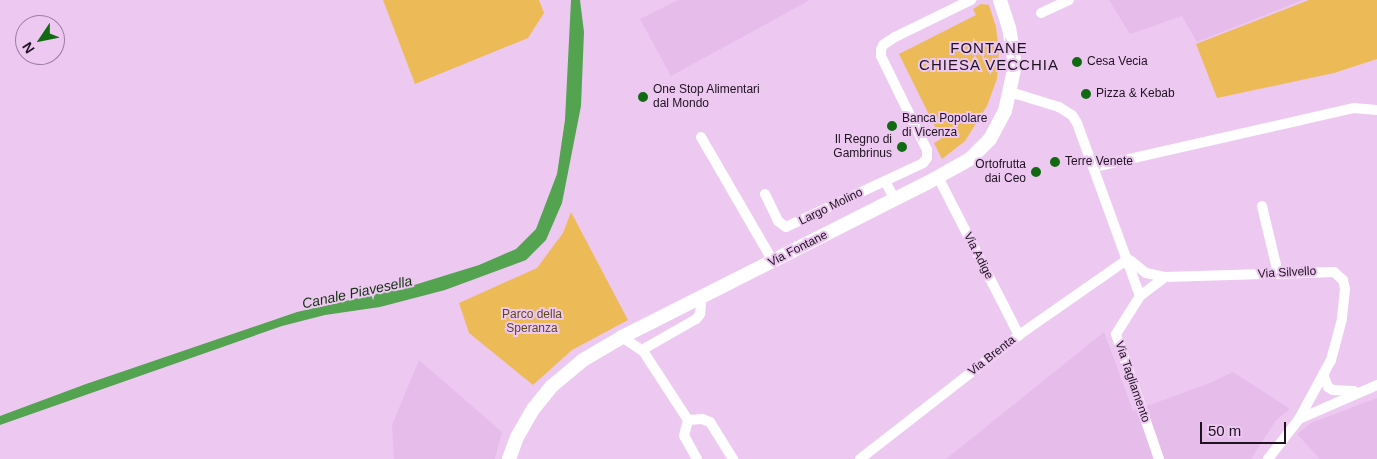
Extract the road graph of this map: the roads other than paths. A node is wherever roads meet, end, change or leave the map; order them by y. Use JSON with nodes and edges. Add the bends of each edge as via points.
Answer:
{"nodes":[{"id":1,"x":971,"y":0,"type":"edge"},
{"id":2,"x":1000,"y":0,"type":"edge"},
{"id":3,"x":1069,"y":0,"type":"edge"},
{"id":4,"x":1042,"y":13,"type":"dead end"},
{"id":5,"x":1010,"y":92,"type":"junction"},
{"id":6,"x":1376,"y":110,"type":"edge"},
{"id":7,"x":701,"y":137,"type":"dead end"},
{"id":8,"x":1094,"y":167,"type":"junction"},
{"id":9,"x":938,"y":177,"type":"junction"},
{"id":10,"x":885,"y":181,"type":"junction"},
{"id":11,"x":765,"y":194,"type":"dead end"},
{"id":12,"x":895,"y":200,"type":"junction"},
{"id":13,"x":1262,"y":206,"type":"dead end"},
{"id":14,"x":1128,"y":259,"type":"junction"},
{"id":15,"x":773,"y":261,"type":"junction"},
{"id":16,"x":1278,"y":273,"type":"junction"},
{"id":17,"x":1165,"y":277,"type":"junction"},
{"id":18,"x":1140,"y":296,"type":"junction"},
{"id":19,"x":698,"y":298,"type":"junction"},
{"id":20,"x":1019,"y":335,"type":"junction"},
{"id":21,"x":622,"y":337,"type":"junction"},
{"id":22,"x":643,"y":351,"type":"junction"},
{"id":23,"x":1323,"y":374,"type":"junction"},
{"id":24,"x":1377,"y":385,"type":"edge"},
{"id":25,"x":1360,"y":391,"type":"junction"},
{"id":26,"x":1299,"y":419,"type":"junction"},
{"id":27,"x":688,"y":420,"type":"junction"},
{"id":28,"x":510,"y":459,"type":"edge"},
{"id":29,"x":697,"y":459,"type":"edge"},
{"id":30,"x":733,"y":459,"type":"edge"},
{"id":31,"x":860,"y":459,"type":"edge"},
{"id":32,"x":1160,"y":459,"type":"edge"},
{"id":33,"x":1268,"y":459,"type":"edge"}],
"edges":[{"from":1,"to":10,"type":"street","name":"Largo Molino","via":[[883,45],[881,56],[927,150],[923,163]]},
{"from":2,"to":5,"type":"street","name":"Via Fontane","via":[[1015,65]]},
{"from":3,"to":4,"type":"street"},
{"from":5,"to":8,"type":"street","via":[[1059,107],[1072,115]]},
{"from":5,"to":9,"type":"street","name":"Via Fontane","via":[[1005,111],[990,140],[970,159]]},
{"from":6,"to":8,"type":"street","via":[[1354,108]]},
{"from":7,"to":15,"type":"street"},
{"from":8,"to":14,"type":"street"},
{"from":9,"to":12,"type":"street","name":"Via Fontane"},
{"from":9,"to":20,"type":"street","name":"Via Adige"},
{"from":10,"to":11,"type":"street","name":"Largo Molino","via":[[786,227],[778,221]]},
{"from":10,"to":12,"type":"street"},
{"from":12,"to":15,"type":"street","name":"Via Fontane"},
{"from":13,"to":16,"type":"street"},
{"from":14,"to":17,"type":"street","via":[[1146,273]]},
{"from":14,"to":18,"type":"street"},
{"from":14,"to":20,"type":"street","name":"Via Brenta"},
{"from":15,"to":19,"type":"street","name":"Via Fontane"},
{"from":16,"to":17,"type":"street","name":"Via Silvello"},
{"from":16,"to":23,"type":"street","name":"Via Silvello","via":[[1327,271],[1334,272],[1343,280],[1342,319],[1331,360]]},
{"from":17,"to":18,"type":"street","name":"Via Tagliamento"},
{"from":18,"to":32,"type":"street","name":"Via Tagliamento","via":[[1116,334]]},
{"from":19,"to":21,"type":"street","name":"Via Fontane"},
{"from":19,"to":22,"type":"street","via":[[701,304],[696,319]]},
{"from":20,"to":31,"type":"street","name":"Via Brenta"},
{"from":21,"to":22,"type":"street"},
{"from":21,"to":28,"type":"street","name":"Via Fontane","via":[[576,365],[544,396],[525,420]]},
{"from":22,"to":27,"type":"street"},
{"from":23,"to":25,"type":"street","via":[[1325,382],[1333,390]]},
{"from":23,"to":26,"type":"street","name":"Via Silvello"},
{"from":24,"to":25,"type":"street"},
{"from":25,"to":26,"type":"street"},
{"from":26,"to":33,"type":"street","name":"Via Silvello"},
{"from":27,"to":29,"type":"street","via":[[684,440]]},
{"from":27,"to":30,"type":"street","via":[[710,422]]}]}
